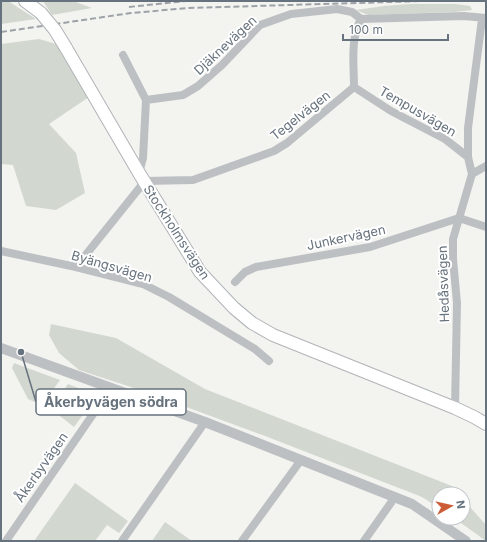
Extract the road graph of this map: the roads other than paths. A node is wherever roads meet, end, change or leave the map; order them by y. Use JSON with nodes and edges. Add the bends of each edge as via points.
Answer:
{"nodes":[{"id":1,"x":25,"y":1,"type":"edge"},
{"id":2,"x":484,"y":18,"type":"edge"},
{"id":3,"x":361,"y":19,"type":"junction"},
{"id":4,"x":123,"y":55,"type":"dead end"},
{"id":5,"x":354,"y":87,"type":"junction"},
{"id":6,"x":146,"y":100,"type":"junction"},
{"id":7,"x":468,"y":157,"type":"junction"},
{"id":8,"x":486,"y":166,"type":"edge"},
{"id":9,"x":472,"y":174,"type":"junction"},
{"id":10,"x":142,"y":177,"type":"junction"},
{"id":11,"x":459,"y":218,"type":"junction"},
{"id":12,"x":486,"y":227,"type":"edge"},
{"id":13,"x":1,"y":251,"type":"edge"},
{"id":14,"x":76,"y":267,"type":"junction"},
{"id":15,"x":235,"y":282,"type":"dead end"},
{"id":16,"x":1,"y":348,"type":"edge"},
{"id":17,"x":269,"y":360,"type":"dead end"},
{"id":18,"x":111,"y":388,"type":"junction"},
{"id":19,"x":455,"y":408,"type":"junction"},
{"id":20,"x":205,"y":422,"type":"junction"},
{"id":21,"x":486,"y":424,"type":"edge"},
{"id":22,"x":301,"y":460,"type":"junction"},
{"id":23,"x":395,"y":497,"type":"junction"},
{"id":24,"x":6,"y":541,"type":"edge"},
{"id":25,"x":122,"y":541,"type":"edge"},
{"id":26,"x":242,"y":541,"type":"edge"},
{"id":27,"x":364,"y":541,"type":"edge"},
{"id":28,"x":466,"y":541,"type":"edge"}],
"edges":[{"from":1,"to":10,"type":"main road","name":"Stockholmsvägen","bridge":true,"via":[[41,13],[55,30]]},
{"from":2,"to":3,"type":"street","name":"Djäknevägen","via":[[464,16]]},
{"from":2,"to":7,"type":"street","name":"Hedåsvägen","via":[[468,128]]},
{"from":3,"to":5,"type":"street","via":[[354,38]]},
{"from":3,"to":6,"type":"street","name":"Djäknevägen","via":[[352,12],[337,9],[291,14],[260,25],[198,86],[183,95]]},
{"from":4,"to":6,"type":"street"},
{"from":5,"to":7,"type":"street","name":"Tempusvägen","via":[[391,111],[445,139]]},
{"from":5,"to":10,"type":"street","name":"Tegelvägen","via":[[274,151],[193,180]]},
{"from":6,"to":10,"type":"street"},
{"from":7,"to":9,"type":"street","name":"Hedåsvägen"},
{"from":8,"to":9,"type":"street"},
{"from":9,"to":11,"type":"street","name":"Hedåsvägen"},
{"from":10,"to":14,"type":"street"},
{"from":10,"to":19,"type":"main road","name":"Stockholmsvägen","via":[[200,272],[252,323],[273,335]]},
{"from":11,"to":12,"type":"street"},
{"from":11,"to":15,"type":"street","name":"Junkervägen","via":[[370,247],[256,266]]},
{"from":11,"to":19,"type":"street","name":"Hedåsvägen","via":[[453,239],[457,303]]},
{"from":13,"to":14,"type":"street","name":"Byängsvägen"},
{"from":14,"to":17,"type":"street","name":"Byängsvägen","via":[[143,284],[255,349]]},
{"from":16,"to":18,"type":"street"},
{"from":18,"to":20,"type":"street"},
{"from":18,"to":24,"type":"street","name":"Åkerbyvägen"},
{"from":19,"to":21,"type":"main road","name":"Stockholmsvägen"},
{"from":20,"to":22,"type":"street"},
{"from":20,"to":25,"type":"street"},
{"from":22,"to":23,"type":"street"},
{"from":22,"to":26,"type":"street"},
{"from":23,"to":27,"type":"street"},
{"from":23,"to":28,"type":"street","via":[[412,504]]}]}
